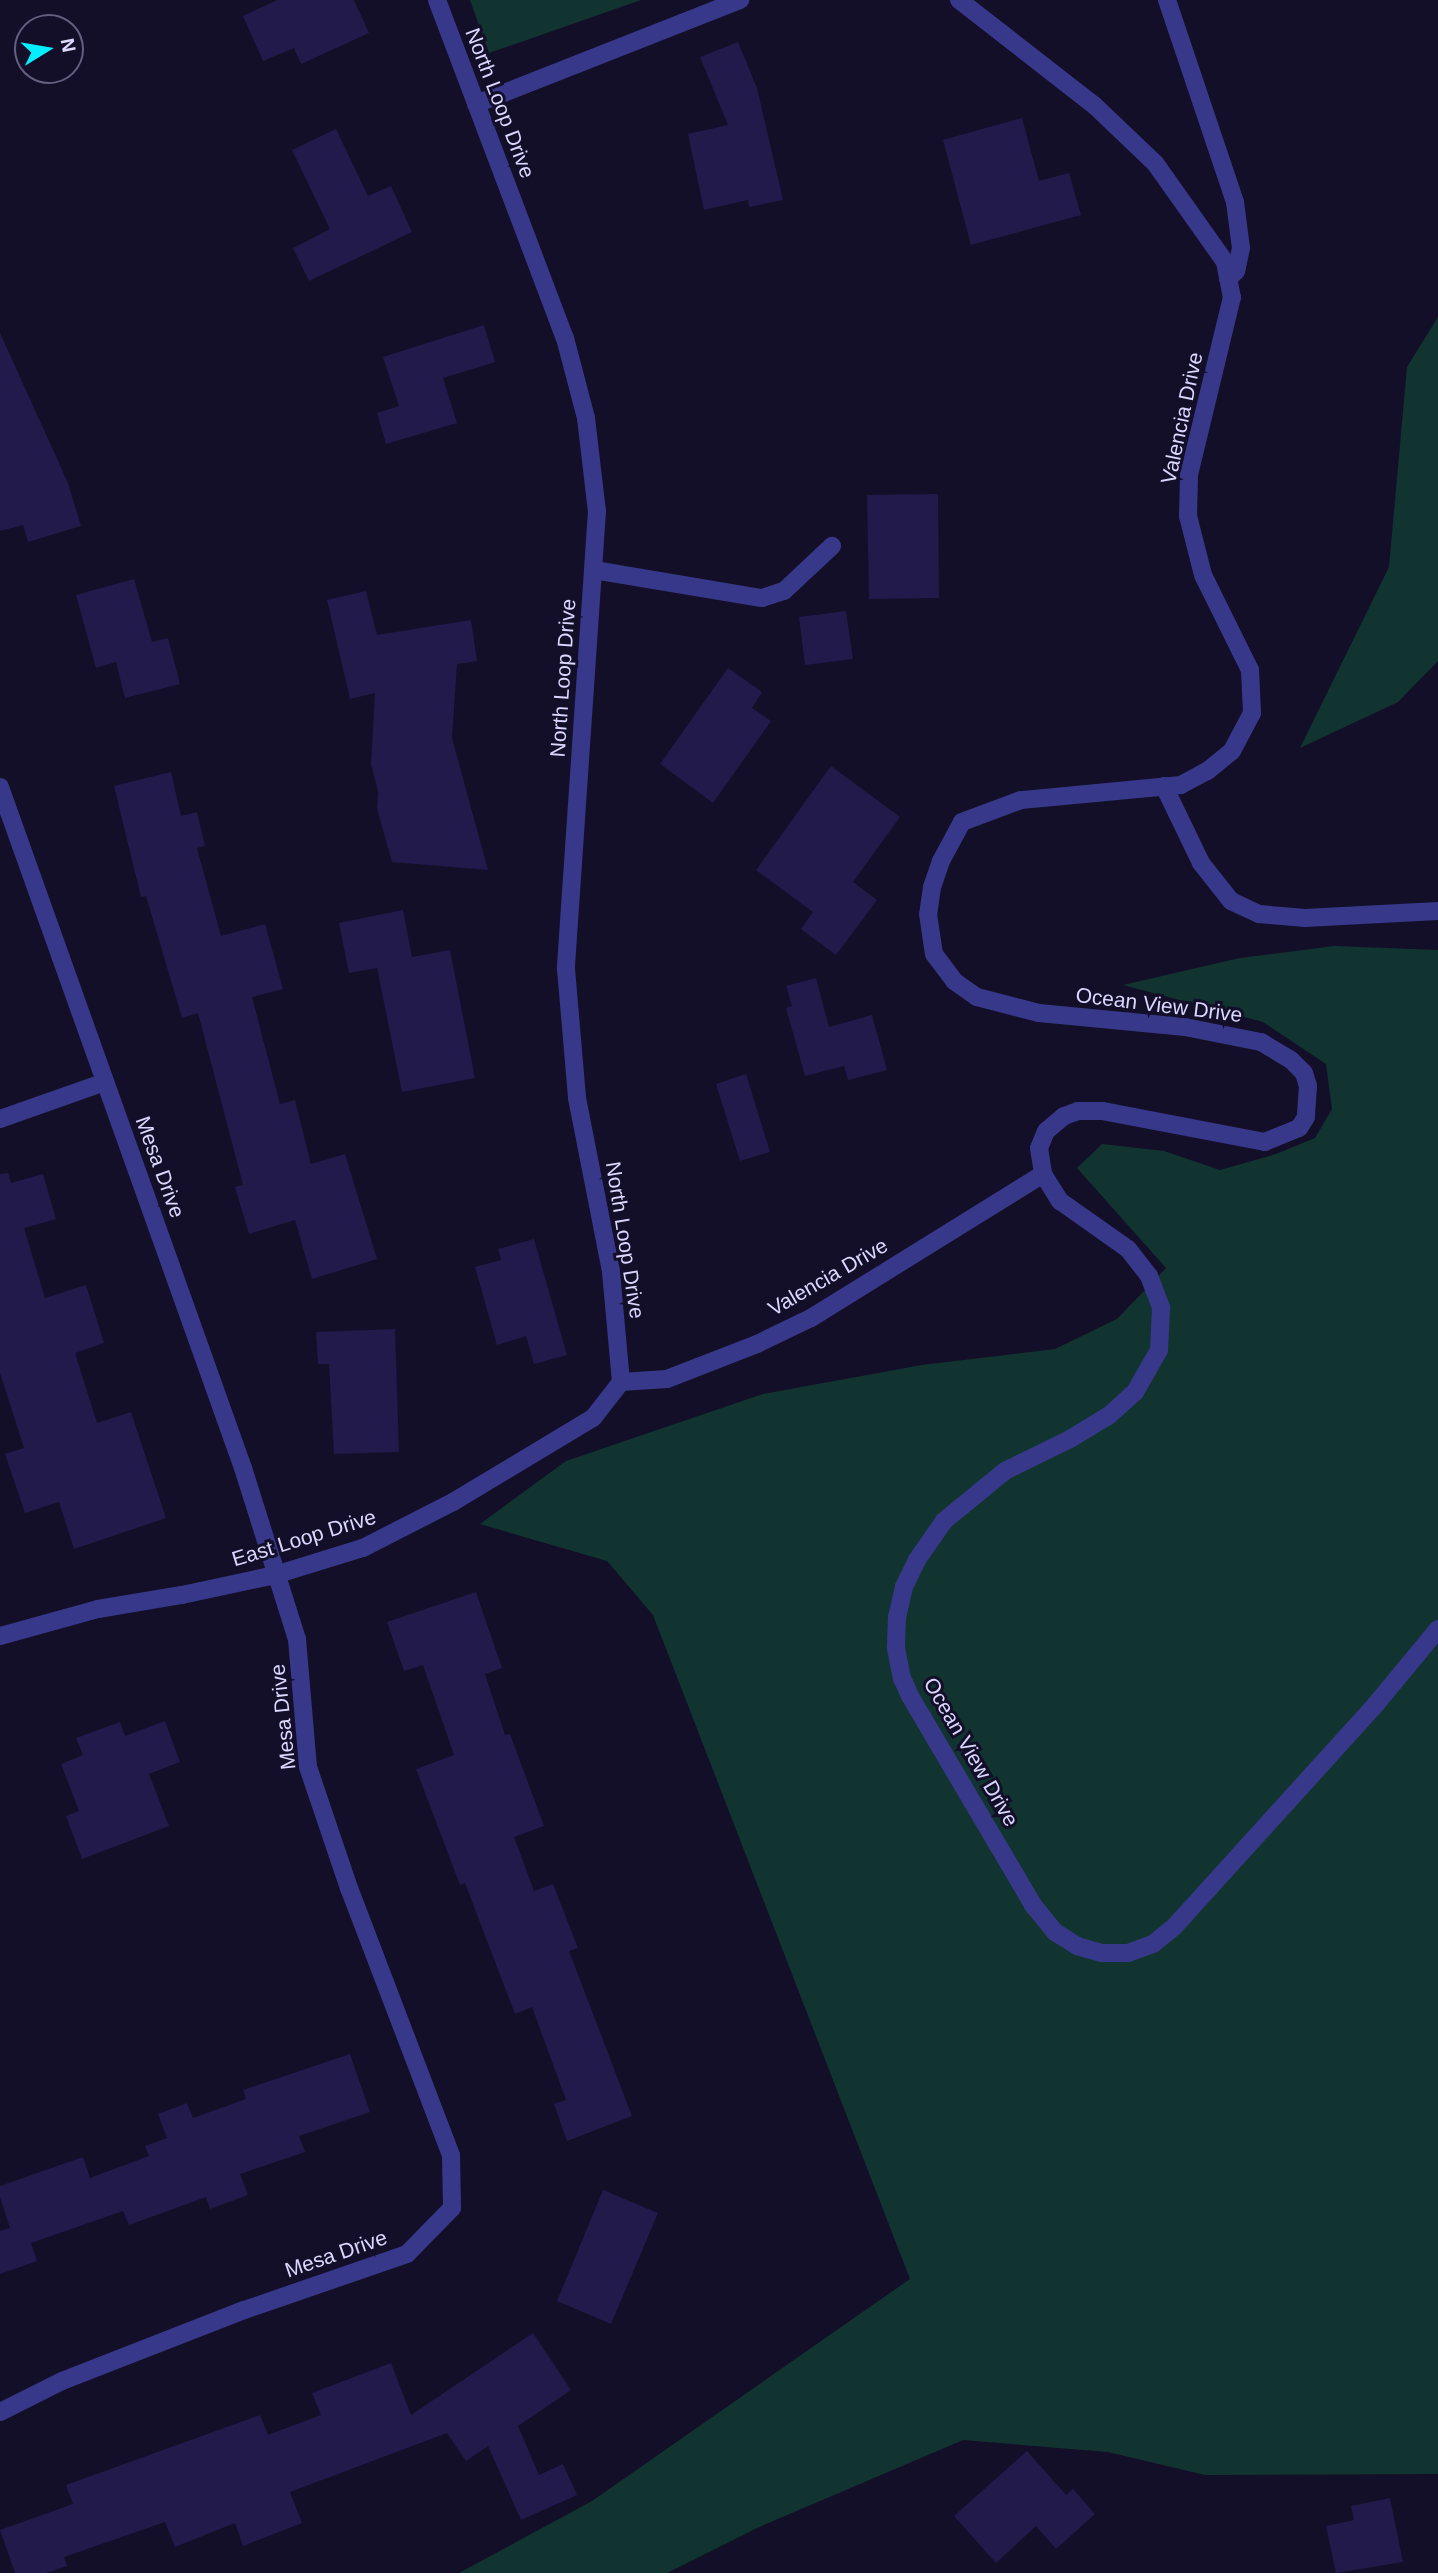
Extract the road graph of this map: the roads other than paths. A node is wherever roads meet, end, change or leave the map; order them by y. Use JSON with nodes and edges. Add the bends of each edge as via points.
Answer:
{"nodes":[{"id":1,"x":437,"y":0,"type":"edge"},
{"id":2,"x":740,"y":0,"type":"edge"},
{"id":3,"x":959,"y":0,"type":"edge"},
{"id":4,"x":1167,"y":0,"type":"edge"},
{"id":5,"x":476,"y":104,"type":"junction"},
{"id":6,"x":1228,"y":279,"type":"junction"},
{"id":7,"x":832,"y":546,"type":"dead end"},
{"id":8,"x":594,"y":570,"type":"junction"},
{"id":9,"x":1164,"y":786,"type":"junction"},
{"id":10,"x":0,"y":787,"type":"edge"},
{"id":11,"x":1438,"y":911,"type":"edge"},
{"id":12,"x":977,"y":997,"type":"joint"},
{"id":13,"x":105,"y":1082,"type":"junction"},
{"id":14,"x":0,"y":1119,"type":"edge"},
{"id":15,"x":1043,"y":1174,"type":"junction"},
{"id":16,"x":621,"y":1382,"type":"junction"},
{"id":17,"x":275,"y":1574,"type":"junction"},
{"id":18,"x":1438,"y":1629,"type":"edge"},
{"id":19,"x":0,"y":1636,"type":"edge"},
{"id":20,"x":0,"y":2412,"type":"edge"}],
"edges":[{"from":1,"to":5,"type":"street","name":"North Loop Drive"},
{"from":2,"to":5,"type":"street"},
{"from":3,"to":6,"type":"street","name":"Valencia Drive","via":[[1094,105],[1155,163],[1225,262]]},
{"from":4,"to":6,"type":"street","via":[[1235,202],[1241,248],[1236,271]]},
{"from":5,"to":8,"type":"street","name":"North Loop Drive","via":[[565,338],[586,418],[597,511]]},
{"from":6,"to":9,"type":"street","name":"Valencia Drive","via":[[1232,297],[1189,475],[1188,516],[1203,575],[1250,670],[1252,713],[1232,751],[1181,785]]},
{"from":7,"to":8,"type":"street","via":[[784,591],[762,598]]},
{"from":8,"to":16,"type":"street","name":"North Loop Drive","via":[[566,969],[577,1098],[611,1272]]},
{"from":9,"to":11,"type":"street","via":[[1201,863],[1231,901],[1259,914],[1305,918]]},
{"from":9,"to":12,"type":"street","name":"Valencia Drive","via":[[1021,800],[962,822],[941,862],[928,914],[934,954],[954,981]]},
{"from":10,"to":13,"type":"street","name":"Mesa Drive"},
{"from":12,"to":15,"type":"street","name":"Ocean View Drive","via":[[1039,1013],[1185,1027],[1261,1042],[1304,1073],[1306,1116],[1288,1135],[1250,1142],[1102,1111],[1078,1111],[1046,1131],[1040,1148]]},
{"from":13,"to":14,"type":"street"},
{"from":13,"to":17,"type":"street","name":"Mesa Drive","via":[[243,1468]]},
{"from":15,"to":16,"type":"street","name":"Valencia Drive","via":[[800,1323],[667,1379]]},
{"from":15,"to":18,"type":"street","name":"Ocean View Drive","via":[[1060,1201],[1128,1249],[1149,1276],[1161,1308],[1159,1350],[1135,1392],[1108,1416],[1005,1471],[944,1521],[904,1587],[896,1648],[910,1696],[1033,1905],[1055,1931],[1077,1946],[1102,1954],[1128,1953],[1153,1944],[1174,1927],[1376,1704]]},
{"from":16,"to":17,"type":"street","name":"East Loop Drive","via":[[593,1418],[453,1502],[363,1548]]},
{"from":17,"to":19,"type":"street","name":"East Loop Drive","via":[[98,1609]]},
{"from":17,"to":20,"type":"street","name":"Mesa Drive","via":[[297,1639],[309,1767],[349,1888],[451,2155],[452,2208],[407,2254],[244,2310],[62,2381]]}]}
